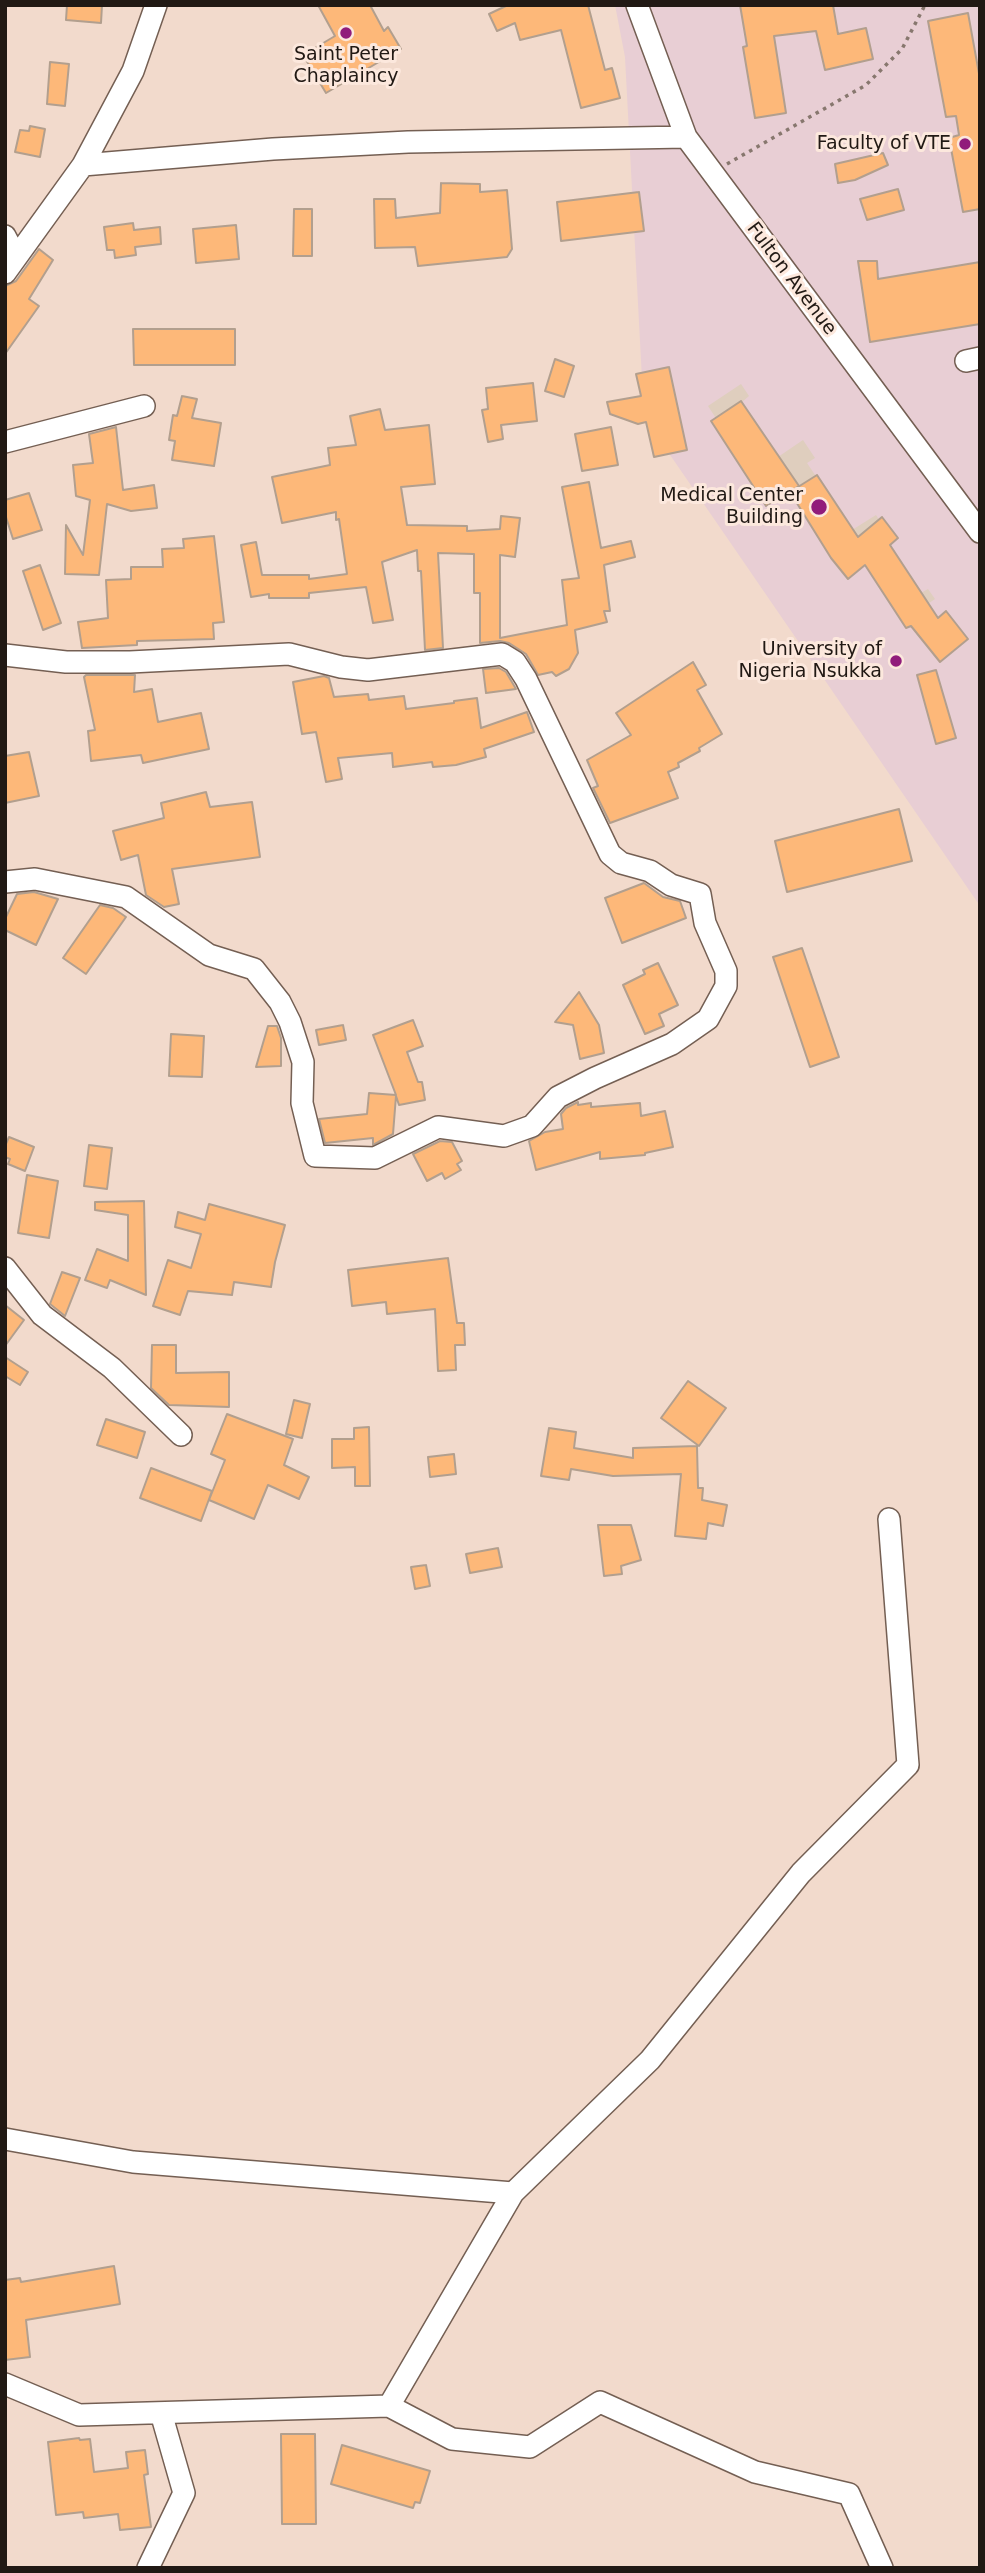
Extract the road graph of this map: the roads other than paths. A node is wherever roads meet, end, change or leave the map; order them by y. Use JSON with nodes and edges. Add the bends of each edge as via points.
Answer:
{"nodes":[{"id":1,"x":156,"y":5,"type":"edge"},
{"id":2,"x":637,"y":5,"type":"edge"},
{"id":3,"x":686,"y":138,"type":"junction"},
{"id":4,"x":83,"y":165,"type":"junction"},
{"id":5,"x":5,"y":236,"type":"edge"},
{"id":6,"x":10,"y":265,"type":"edge"},
{"id":7,"x":144,"y":406,"type":"dead end"},
{"id":8,"x":5,"y":442,"type":"edge"},
{"id":9,"x":980,"y":533,"type":"edge"},
{"id":10,"x":5,"y":655,"type":"edge"},
{"id":11,"x":5,"y":883,"type":"edge"},
{"id":12,"x":5,"y":1268,"type":"edge"},
{"id":13,"x":181,"y":1435,"type":"dead end"},
{"id":14,"x":890,"y":1519,"type":"dead end"},
{"id":15,"x":5,"y":2140,"type":"edge"},
{"id":16,"x":513,"y":2193,"type":"junction"},
{"id":17,"x":5,"y":2384,"type":"edge"},
{"id":18,"x":389,"y":2406,"type":"junction"},
{"id":19,"x":161,"y":2413,"type":"junction"},
{"id":20,"x":148,"y":2568,"type":"edge"},
{"id":21,"x":882,"y":2568,"type":"edge"}],
"edges":[{"from":1,"to":4,"type":"street","via":[[133,71]]},
{"from":2,"to":3,"type":"street","name":"Fulton Avenue"},
{"from":3,"to":4,"type":"street","via":[[408,142]]},
{"from":3,"to":9,"type":"street","name":"Fulton Avenue"},
{"from":4,"to":6,"type":"street"},
{"from":5,"to":6,"type":"street"},
{"from":7,"to":8,"type":"street"},
{"from":10,"to":11,"type":"street","via":[[79,662],[289,654],[368,670],[502,654],[515,662],[526,679],[610,854],[621,863],[699,894],[705,923],[726,971],[726,986],[708,1019],[672,1044],[558,1097],[532,1126],[504,1136],[438,1127],[375,1158],[315,1156],[302,1103],[303,1062],[290,1022],[254,969],[209,955],[125,897],[35,879]]},
{"from":12,"to":13,"type":"street","via":[[42,1315],[112,1368]]},
{"from":14,"to":16,"type":"street","via":[[908,1765],[802,1874],[650,2060]]},
{"from":15,"to":16,"type":"street","via":[[133,2162]]},
{"from":16,"to":18,"type":"street"},
{"from":17,"to":19,"type":"street","via":[[79,2415]]},
{"from":18,"to":19,"type":"street"},
{"from":18,"to":21,"type":"street","via":[[452,2439],[530,2447],[600,2402],[755,2472],[849,2494]]},
{"from":19,"to":20,"type":"street","via":[[184,2493]]}]}
